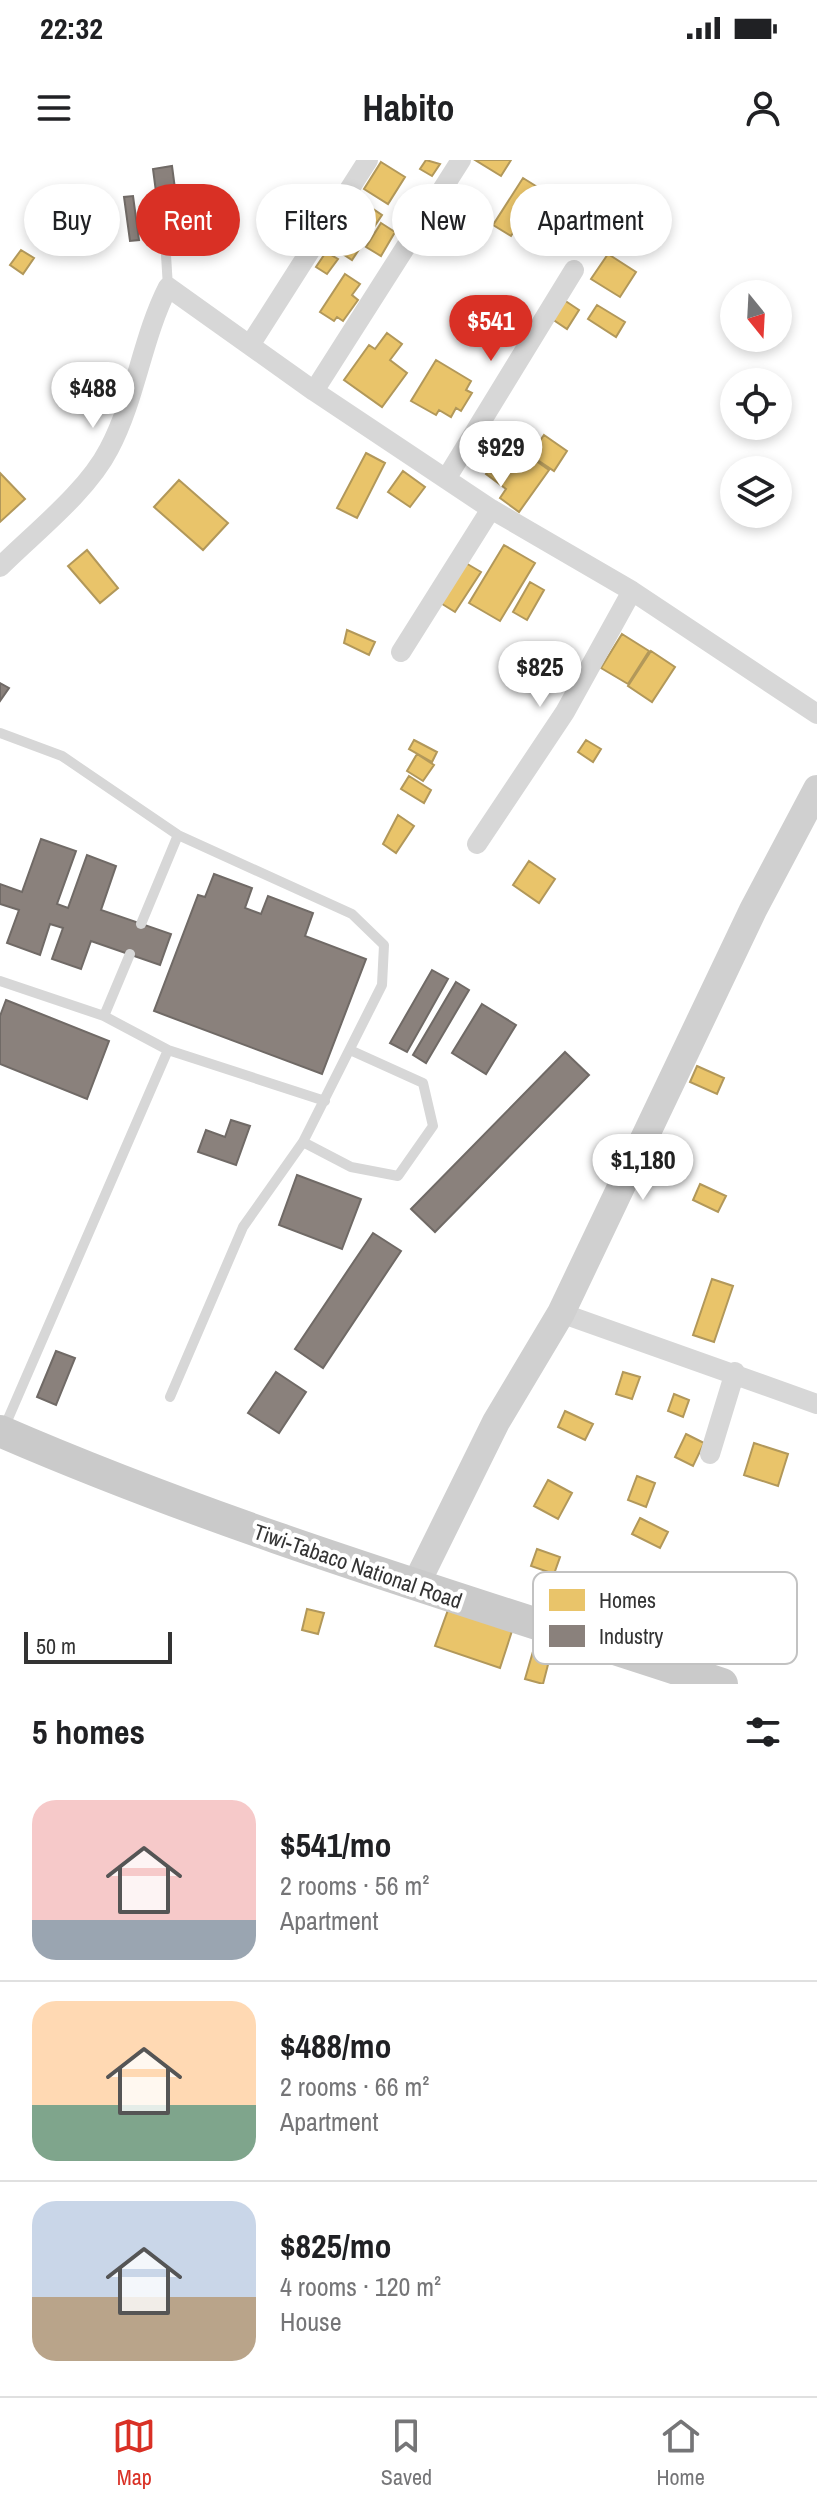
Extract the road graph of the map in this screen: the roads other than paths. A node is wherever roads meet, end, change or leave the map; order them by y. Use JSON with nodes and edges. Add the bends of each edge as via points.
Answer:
{"nodes":[{"id":1,"x":368,"y":160,"type":"edge"},
{"id":2,"x":461,"y":160,"type":"edge"},
{"id":3,"x":166,"y":256,"type":"edge"},
{"id":4,"x":574,"y":270,"type":"dead end"},
{"id":5,"x":168,"y":287,"type":"junction"},
{"id":6,"x":250,"y":345,"type":"junction"},
{"id":7,"x":314,"y":391,"type":"junction"},
{"id":8,"x":446,"y":479,"type":"junction"},
{"id":9,"x":491,"y":509,"type":"junction"},
{"id":10,"x":0,"y":567,"type":"edge"},
{"id":11,"x":632,"y":591,"type":"junction"},
{"id":12,"x":401,"y":652,"type":"dead end"},
{"id":13,"x":817,"y":714,"type":"edge"},
{"id":14,"x":0,"y":733,"type":"edge"},
{"id":15,"x":817,"y":789,"type":"edge"},
{"id":16,"x":178,"y":835,"type":"junction"},
{"id":17,"x":477,"y":844,"type":"dead end"},
{"id":18,"x":141,"y":924,"type":"dead end"},
{"id":19,"x":130,"y":954,"type":"dead end"},
{"id":20,"x":0,"y":981,"type":"edge"},
{"id":21,"x":104,"y":1016,"type":"junction"},
{"id":22,"x":168,"y":1050,"type":"junction"},
{"id":23,"x":350,"y":1050,"type":"junction"},
{"id":24,"x":325,"y":1101,"type":"junction"},
{"id":25,"x":303,"y":1142,"type":"junction"},
{"id":26,"x":561,"y":1313,"type":"junction"},
{"id":27,"x":735,"y":1372,"type":"junction"},
{"id":28,"x":170,"y":1397,"type":"dead end"},
{"id":29,"x":817,"y":1404,"type":"edge"},
{"id":30,"x":1,"y":1432,"type":"edge"},
{"id":31,"x":710,"y":1454,"type":"dead end"},
{"id":32,"x":415,"y":1586,"type":"junction"},
{"id":33,"x":533,"y":1624,"type":"edge"},
{"id":34,"x":659,"y":1664,"type":"edge"},
{"id":35,"x":722,"y":1684,"type":"edge"}],
"edges":[{"from":1,"to":6,"type":"street"},
{"from":2,"to":7,"type":"street"},
{"from":3,"to":5,"type":"lane"},
{"from":4,"to":8,"type":"street"},
{"from":5,"to":6,"type":"street"},
{"from":5,"to":10,"type":"street","via":[[110,448],[95,471]]},
{"from":6,"to":7,"type":"street"},
{"from":7,"to":8,"type":"street"},
{"from":8,"to":9,"type":"street"},
{"from":9,"to":11,"type":"street"},
{"from":9,"to":12,"type":"street"},
{"from":11,"to":13,"type":"street"},
{"from":11,"to":17,"type":"street","via":[[565,712]]},
{"from":14,"to":16,"type":"lane","via":[[62,756]]},
{"from":15,"to":26,"type":"main road","via":[[753,910]]},
{"from":16,"to":18,"type":"lane"},
{"from":16,"to":23,"type":"lane","via":[[352,914],[384,945],[382,985]]},
{"from":19,"to":21,"type":"lane"},
{"from":20,"to":21,"type":"lane"},
{"from":21,"to":22,"type":"lane"},
{"from":22,"to":24,"type":"lane"},
{"from":22,"to":30,"type":"lane"},
{"from":23,"to":24,"type":"lane"},
{"from":23,"to":25,"type":"lane","via":[[423,1083],[433,1126],[398,1176],[351,1167]]},
{"from":24,"to":25,"type":"lane"},
{"from":25,"to":28,"type":"lane","via":[[243,1227]]},
{"from":26,"to":27,"type":"street"},
{"from":26,"to":32,"type":"main road","via":[[496,1422]]},
{"from":27,"to":29,"type":"street"},
{"from":27,"to":31,"type":"street"},
{"from":30,"to":32,"type":"main road","name":"Tiwi-Tabaco National Road","via":[[251,1531]]},
{"from":32,"to":33,"type":"main road","name":"Tiwi-Tabaco National Road"},
{"from":34,"to":35,"type":"main road","name":"Tiwi-Tabaco National Road"}]}
